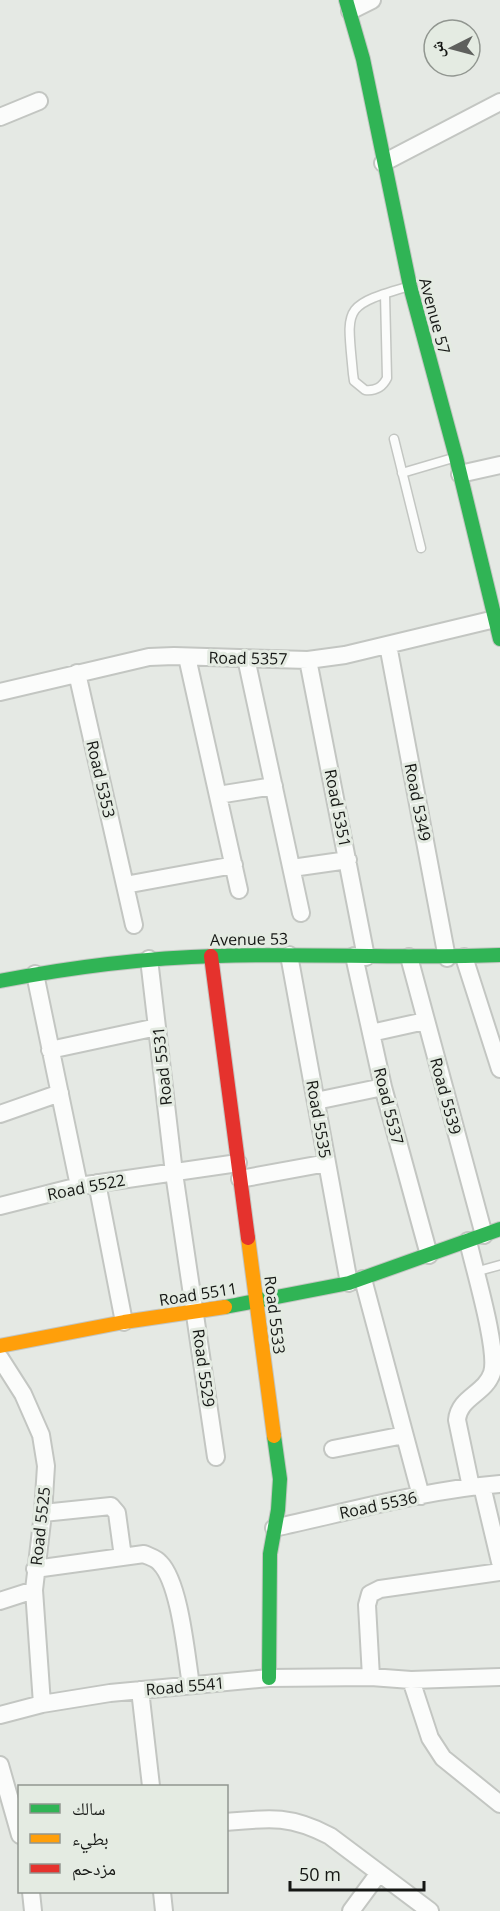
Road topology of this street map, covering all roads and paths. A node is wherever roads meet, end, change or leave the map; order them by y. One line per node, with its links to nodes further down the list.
1 (372, 0): 2 (street)
2 (348, 5): 6 (street, Avenue 57)
3 (39, 101): 5 (street)
4 (500, 102): 6 (street)
5 (0, 117)
6 (383, 162): 7 (street, Avenue 57)
7 (410, 286): 8 (lane); 10 (street, Avenue 57)
8 (385, 294): 8 (lane)
9 (394, 439): 12 (lane)
10 (458, 465): 11 (street); 12 (lane); 14 (street, Avenue 57)
11 (500, 465)
12 (402, 472): 13 (lane)
13 (421, 548)
14 (495, 619): 15 (street, Avenue 57); 16 (street, Road 5357)
15 (500, 639)
16 (388, 645): 19 (street, Road 5357); 36 (street, Road 5349)
17 (187, 657): 18 (street, Road 5357); 20 (street, Road 5357); 23 (street)
18 (246, 658): 19 (street, Road 5357); 22 (street)
19 (308, 660): 24 (street, Road 5351)
20 (78, 673): 21 (street, Road 5357); 27 (street, Road 5353)
21 (0, 692)
22 (274, 786): 23 (street); 26 (street)
23 (218, 795): 25 (street)
24 (348, 860): 26 (street); 33 (street, Road 5351)
25 (234, 865): 27 (street); 28 (street)
26 (292, 868): 29 (street)
27 (125, 885): 30 (street, Road 5353)
28 (239, 890)
29 (301, 913)
30 (134, 925)
31 (289, 955): 32 (street, Avenue 53); 33 (street, Avenue 53); 47 (street, Road 5535)
32 (211, 956): 37 (street, Avenue 53); 50 (street, Road 5533)
33 (360, 956): 35 (street, Avenue 53); 42 (street, Road 5537)
34 (500, 956): 36 (street, Avenue 53)
35 (409, 957): 36 (street, Avenue 53); 40 (street, Road 5539)
36 (455, 958): 44 (street)
37 (149, 959): 38 (street, Avenue 53); 41 (street, Road 5531)
38 (35, 974): 39 (street, Avenue 53); 43 (street)
39 (0, 981)
40 (425, 1021): 42 (street); 55 (street, Road 5539)
41 (157, 1027): 43 (street); 51 (street, Road 5531)
42 (371, 1033): 45 (street, Road 5537)
43 (50, 1050): 46 (street)
44 (500, 1067)
45 (383, 1087): 47 (street); 57 (street, Road 5537)
46 (60, 1093): 48 (street); 53 (street)
47 (316, 1101): 49 (street, Road 5535)
48 (0, 1114)
49 (327, 1163): 50 (street, Road 5522); 60 (street, Road 5535)
50 (239, 1171): 51 (street, Road 5522); 61 (street, Road 5533)
51 (174, 1173): 52 (street, Road 5522); 62 (street, Road 5529)
52 (97, 1183): 53 (street, Road 5522); 63 (street)
53 (79, 1186): 54 (street, Road 5522)
54 (0, 1206)
55 (492, 1232): 56 (street, Road 5511)
56 (468, 1241): 57 (street, Road 5511); 59 (street)
57 (429, 1255): 60 (street, Road 5511)
58 (500, 1265): 59 (lane)
59 (475, 1272): 64 (street)
60 (356, 1281): 61 (street, Road 5511); 67 (street, Road 5535)
61 (257, 1301): 62 (street, Road 5511); 74 (street, Road 5533)
62 (196, 1312): 63 (street, Road 5511); 69 (street, Road 5529)
63 (124, 1322): 65 (street, Road 5511)
64 (495, 1337): 71 (street)
65 (0, 1346)
66 (0, 1358): 73 (street, Road 5525)
67 (404, 1435): 68 (street); 72 (street, Road 5535)
68 (333, 1449)
69 (216, 1457)
70 (500, 1484): 71 (street, Road 5536)
71 (476, 1486): 72 (street, Road 5536); 76 (street)
72 (421, 1496): 74 (street, Road 5536)
73 (44, 1513): 75 (street); 77 (street, Road 5525)
74 (274, 1528): 83 (street, Road 5533)
75 (123, 1557): 77 (street); 85 (street)
76 (500, 1562)
77 (35, 1569): 79 (street, Road 5525)
78 (500, 1572): 81 (street)
79 (34, 1590): 80 (street); 87 (street, Road 5525)
80 (0, 1601)
81 (371, 1677): 83 (street, Road 5541); 84 (street, Road 5541)
82 (500, 1677): 84 (street, Road 5541)
83 (269, 1678): 85 (street, Road 5541)
84 (411, 1680): 91 (street)
85 (191, 1685): 86 (street, Road 5541)
86 (140, 1690): 87 (street, Road 5541); 90 (street)
87 (42, 1704): 88 (street, Road 5541)
88 (0, 1715)
89 (0, 1765): 93 (street)
90 (151, 1785)
91 (500, 1804)
92 (228, 1822): 94 (street)
93 (18, 1829)
94 (379, 1873): 99 (street); 100 (street)
95 (31, 1893): 97 (street)
96 (162, 1893): 98 (street)
97 (33, 1911)
98 (164, 1911)
99 (351, 1911)
100 (430, 1911)

